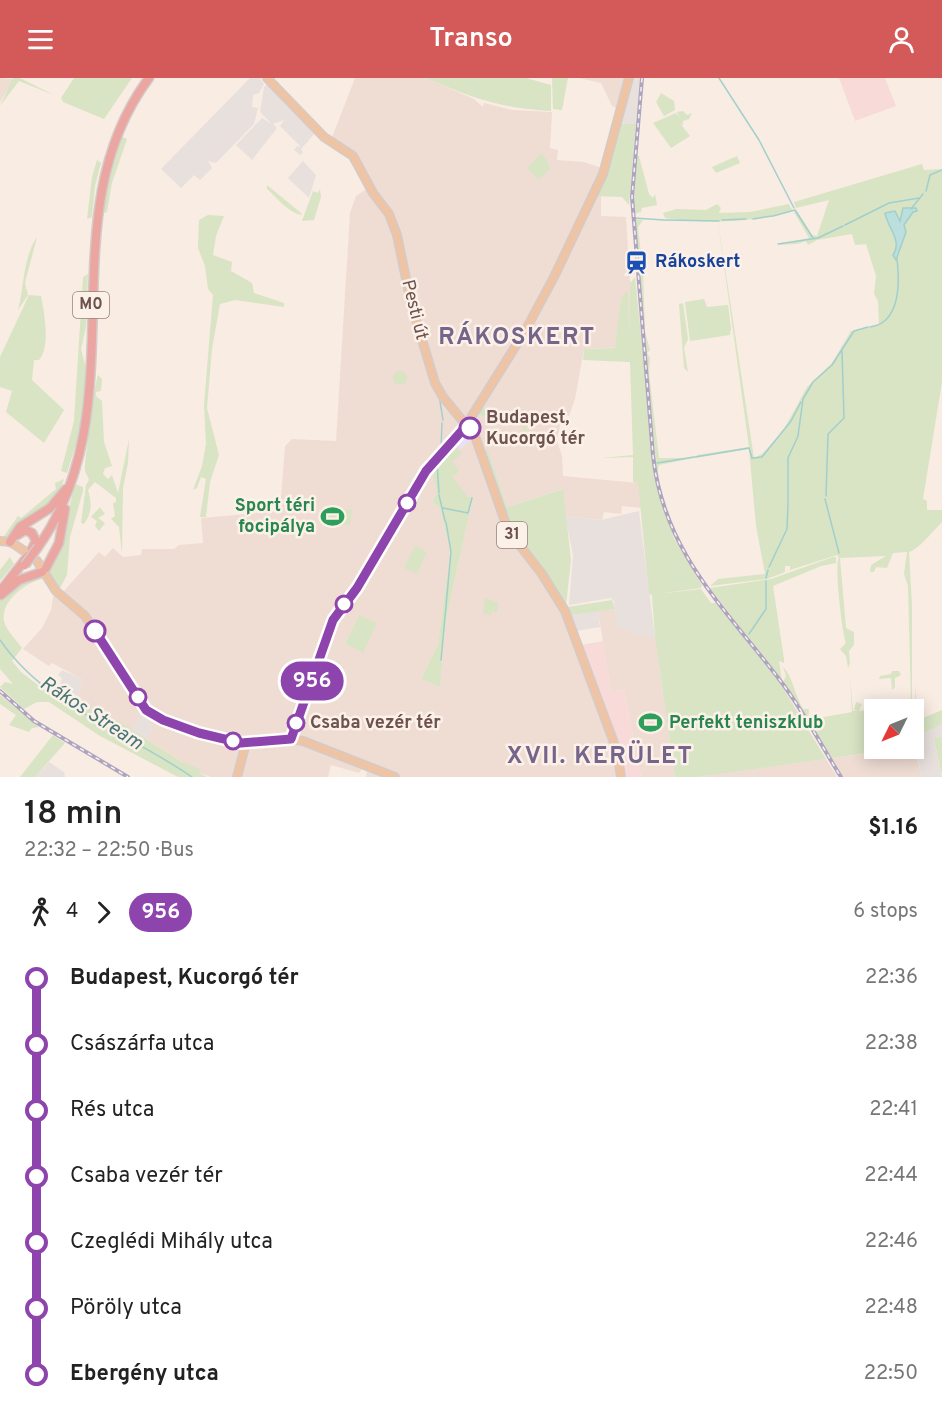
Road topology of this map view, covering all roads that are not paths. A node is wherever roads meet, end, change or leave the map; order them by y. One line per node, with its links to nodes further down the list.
1 (147, 78): 5 (highway, M0)
2 (267, 78): 4 (main road, Pesti út / 31)
3 (629, 78): 4 (main road)
4 (467, 425): 10 (main road); 14 (main road, Pesti út / 31)
5 (72, 482): 6 (highway); 7 (highway, M0); 8 (highway)
6 (9, 544): 7 (main road); 7 (highway)
7 (34, 551): 8 (main road); 9 (highway, M0, bridge)
8 (44, 570): 9 (highway); 11 (main road)
9 (0, 595)
10 (291, 739): 11 (main road); 13 (main road)
11 (246, 743): 12 (main road)
12 (237, 777)
13 (395, 777)
14 (621, 777)

